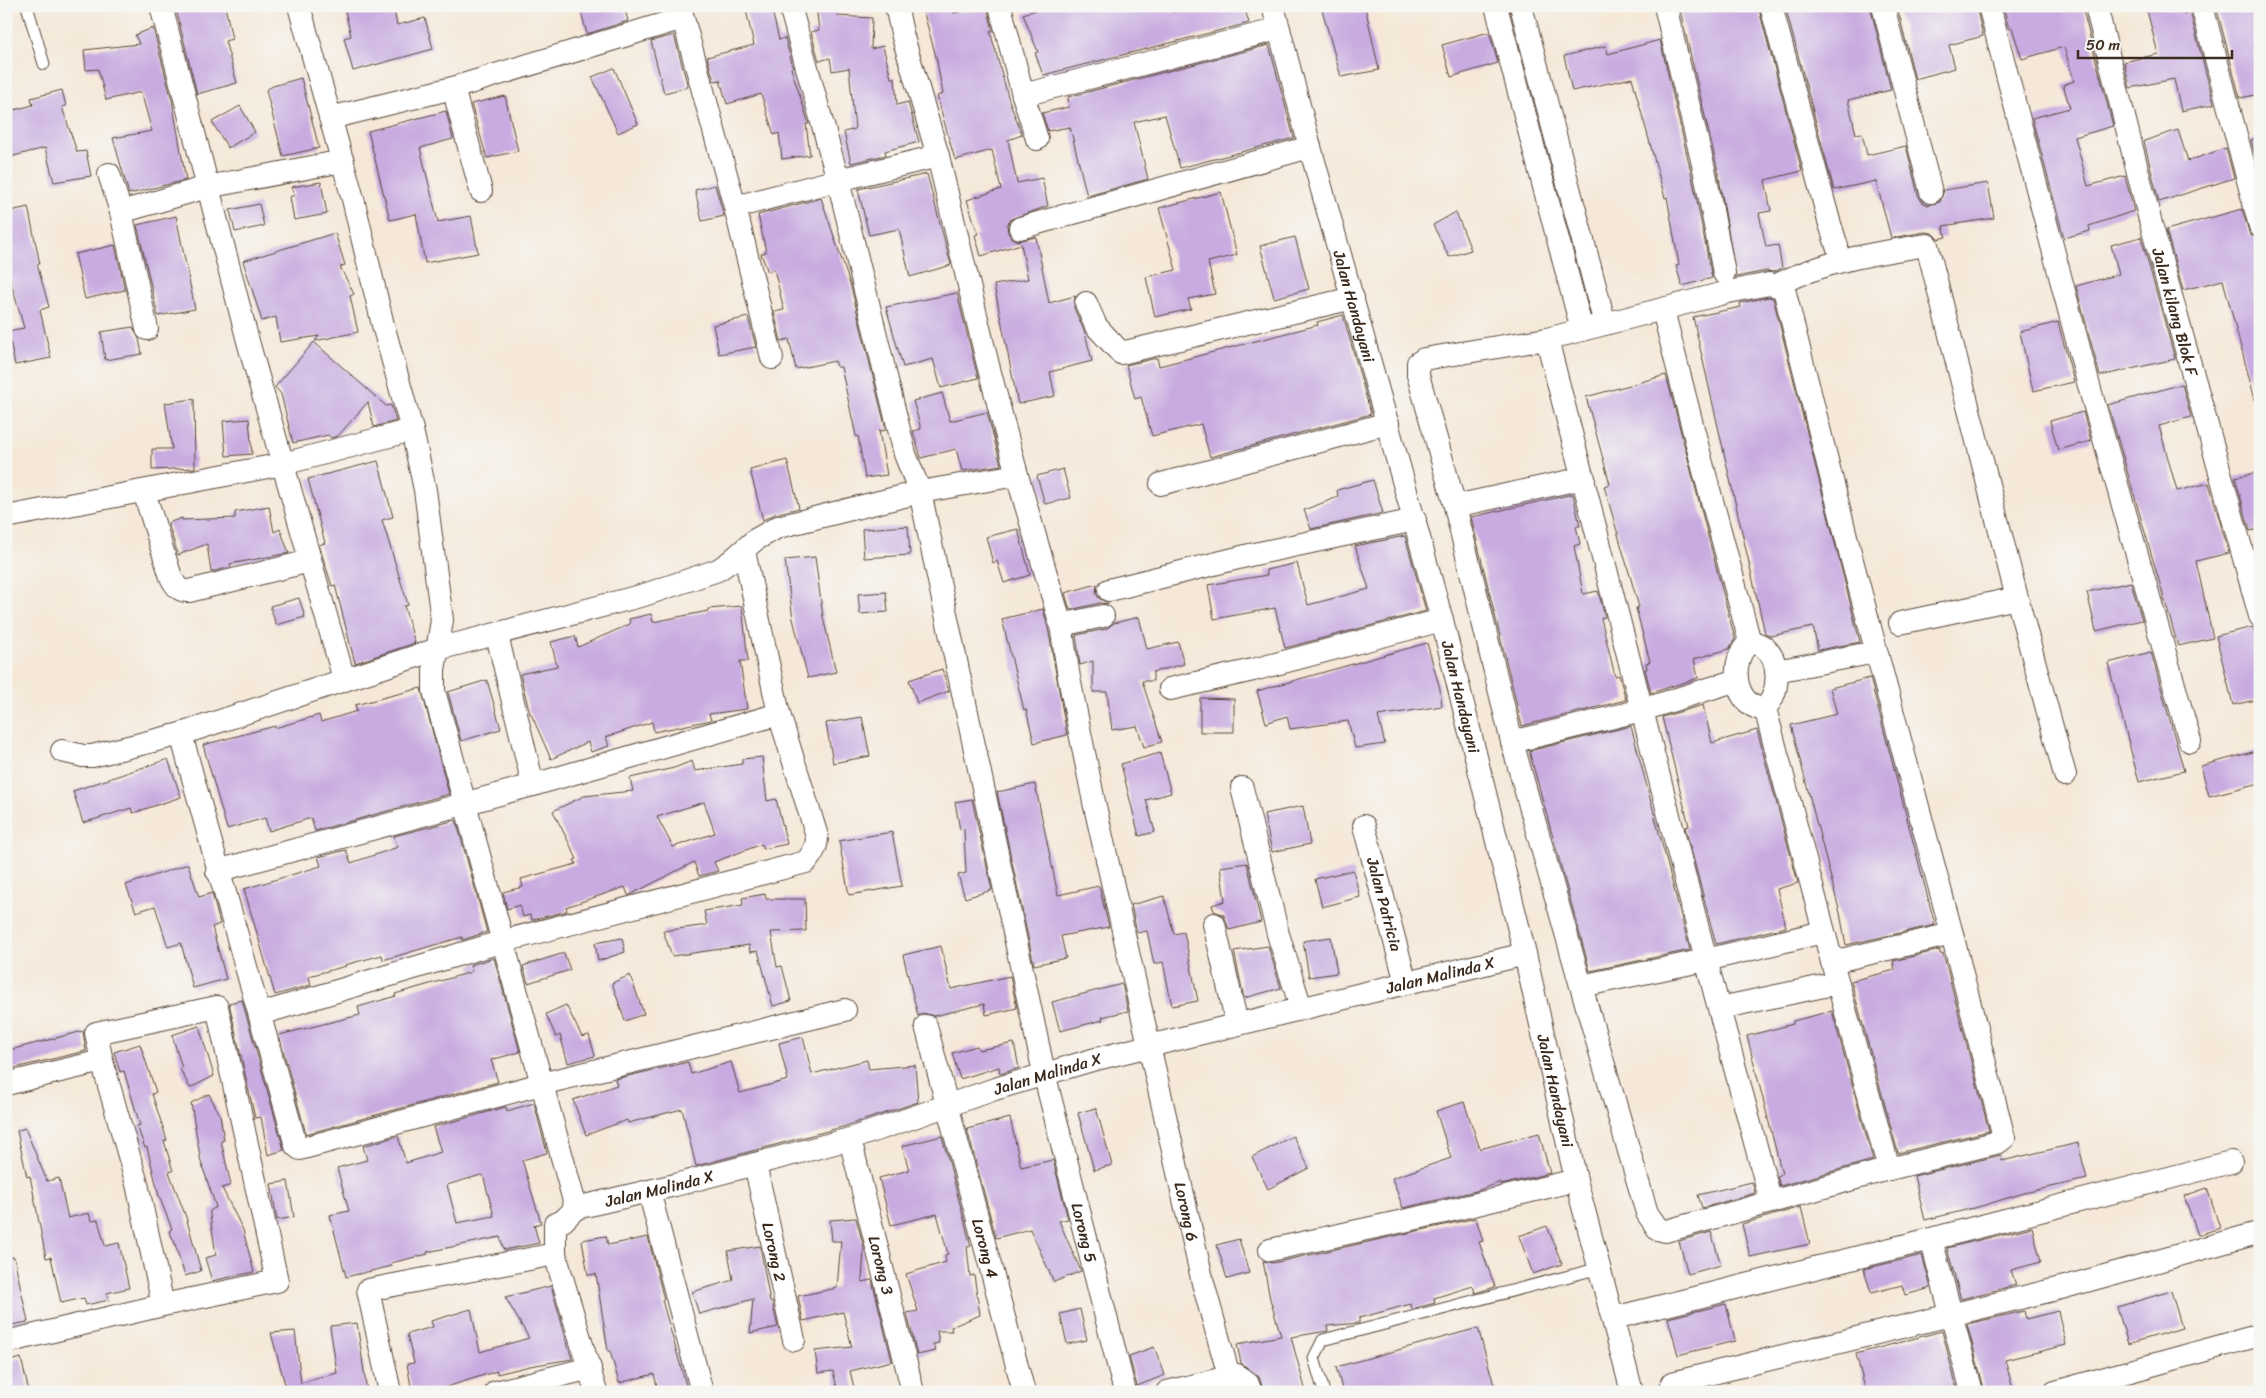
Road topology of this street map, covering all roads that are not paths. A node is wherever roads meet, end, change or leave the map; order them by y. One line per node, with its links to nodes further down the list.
1 (26, 6): 18 (lane)
2 (161, 6): 28 (street)
3 (299, 6): 21 (street)
4 (790, 6): 27 (street, Lorong 5)
5 (896, 6): 24 (street, Lorong 6)
6 (1000, 6): 20 (street)
7 (1273, 6): 17 (street, Jalan Handayani)
8 (1496, 6): 43 (street)
9 (1521, 6): 41 (street)
10 (1665, 6): 36 (street)
11 (1771, 6): 35 (street)
12 (1883, 6): 30 (street)
13 (1989, 6): 78 (street)
14 (2096, 6): 62 (street, Jalan kilang Blok F)
15 (2202, 6): 33 (street)
16 (682, 12): 19 (street); 31 (street)
17 (1279, 29): 20 (street); 23 (street, Jalan Handayani)
18 (44, 64)
19 (453, 88): 21 (street); 29 (street)
20 (1023, 95): 22 (street)
21 (330, 118): 25 (street)
22 (1037, 139)
23 (1310, 147): 34 (street); 38 (street, Jalan Handayani)
24 (938, 156): 27 (street); 49 (street, Lorong 6)
25 (343, 161): 28 (street); 47 (street)
26 (109, 174): 32 (street)
27 (838, 180): 31 (street); 53 (street, Lorong 5)
28 (207, 187): 32 (street); 48 (street)
29 (481, 191)
30 (1932, 192)
31 (734, 207): 45 (street)
32 (121, 212): 42 (street)
33 (2260, 226)
34 (1020, 228)
35 (1837, 246)
36 (1724, 273)
37 (1777, 285): 40 (street); 60 (street); 69 (street)
38 (1353, 298): 39 (street); 46 (street, Jalan Handayani)
39 (1086, 303)
40 (1663, 310): 41 (street); 67 (street)
41 (1604, 324): 43 (street)
42 (147, 329)
43 (1582, 330): 44 (street)
44 (1547, 339): 50 (street); 54 (street)
45 (772, 358)
46 (1388, 423): 51 (street); 56 (street, Jalan Handayani)
47 (412, 430): 48 (street); 68 (street)
48 (283, 464): 52 (street); 58 (street)
49 (1017, 475): 53 (street); 65 (street, Lorong 6)
50 (1584, 478): 54 (street); 75 (street)
51 (1161, 484)
52 (144, 492): 55 (street); 58 (street)
53 (920, 492): 57 (street); 104 (street, Lorong 5)
54 (1455, 506): 79 (street)
55 (6, 517)
56 (1415, 520): 59 (street); 63 (street, Jalan Handayani)
57 (744, 551): 66 (street); 76 (street)
58 (310, 561): 71 (street)
59 (1109, 590)
60 (2017, 598): 64 (street); 81 (street)
61 (1103, 616): 65 (street)
62 (2260, 616)
63 (1442, 620): 73 (street); 91 (street, Jalan Handayani)
64 (1900, 624)
65 (1061, 625): 102 (street, Lorong 6)
66 (497, 635): 68 (street); 82 (street)
67 (1750, 642): 70 (street); 72 (street)
68 (438, 649): 71 (street); 84 (street)
69 (1876, 652): 70 (street); 89 (street)
70 (1776, 672): 74 (street)
71 (344, 679): 77 (street)
72 (1737, 680): 74 (street); 75 (street)
73 (1170, 689)
74 (1765, 708): 88 (street)
75 (1642, 710): 79 (street); 92 (street)
76 (779, 714): 82 (street); 90 (street)
77 (181, 734): 80 (street); 86 (street)
78 (2190, 741)
79 (1512, 742): 95 (street)
80 (62, 751)
81 (2065, 775)
82 (533, 785): 84 (street)
83 (1242, 788): 96 (street)
84 (465, 803): 86 (street); 90 (street)
85 (1364, 826): 94 (street, Jalan Patricia)
86 (218, 871): 99 (street)
87 (1214, 924): 100 (street)
88 (1823, 932): 92 (street); 93 (street)
89 (1952, 934): 93 (street); 111 (street)
90 (504, 940): 99 (street); 106 (street)
91 (1525, 954): 94 (street, Jalan Malinda X); 112 (street, Jalan Handayani)
92 (1706, 960): 95 (street); 97 (street)
93 (1835, 973): 97 (street); 111 (street)
94 (1406, 984): 96 (street, Jalan Malinda X)
95 (1581, 986): 114 (street)
96 (1301, 1008): 100 (street, Jalan Malinda X)
97 (1720, 1008): 114 (street)
98 (846, 1010): 106 (street)
99 (260, 1014): 106 (street)
100 (1236, 1024): 102 (street, Jalan Malinda X)
101 (926, 1026): 107 (street, Lorong 4)
102 (1149, 1045): 104 (street, Jalan Malinda X); 128 (street, Lorong 6)
103 (102, 1061): 105 (street); 121 (street); 121 (street)
104 (1044, 1073): 107 (street, Jalan Malinda X); 137 (street, Lorong 5)
105 (6, 1084)
106 (540, 1084): 115 (street)
107 (946, 1105): 108 (street, Jalan Malinda X); 136 (street, Lorong 4)
108 (850, 1139): 110 (street, Jalan Malinda X); 135 (street, Lorong 3)
109 (2231, 1162): 117 (street)
110 (755, 1164): 113 (street, Jalan Malinda X); 125 (street, Lorong 2)
111 (1888, 1169): 114 (street)
112 (1576, 1180): 118 (street); 120 (street, Jalan Handayani)
113 (649, 1191): 115 (street, Jalan Malinda X); 134 (street)
114 (1771, 1202)
115 (576, 1208): 119 (street)
116 (2254, 1234): 122 (street)
117 (1931, 1239): 122 (street); 123 (street)
118 (1270, 1250)
119 (555, 1254): 127 (street); 131 (street)
120 (1600, 1268): 123 (street, Jalan Handayani); 139 (lane)
121 (163, 1305): 126 (street)
122 (1951, 1315): 129 (street); 141 (street)
123 (1614, 1318): 140 (street, Jalan Handayani)
124 (2260, 1335): 142 (street)
125 (794, 1340)
126 (6, 1342)
127 (590, 1368): 132 (street); 133 (street)
128 (1229, 1376): 130 (street); 138 (street)
129 (1672, 1383)
130 (1170, 1391)
131 (390, 1392)
132 (496, 1392)
133 (596, 1392)
134 (702, 1392)
135 (913, 1392)
136 (1024, 1392)
137 (1125, 1392)
138 (1251, 1392)
139 (1324, 1392)
140 (1632, 1392)
141 (1972, 1392)
142 (2055, 1392)

